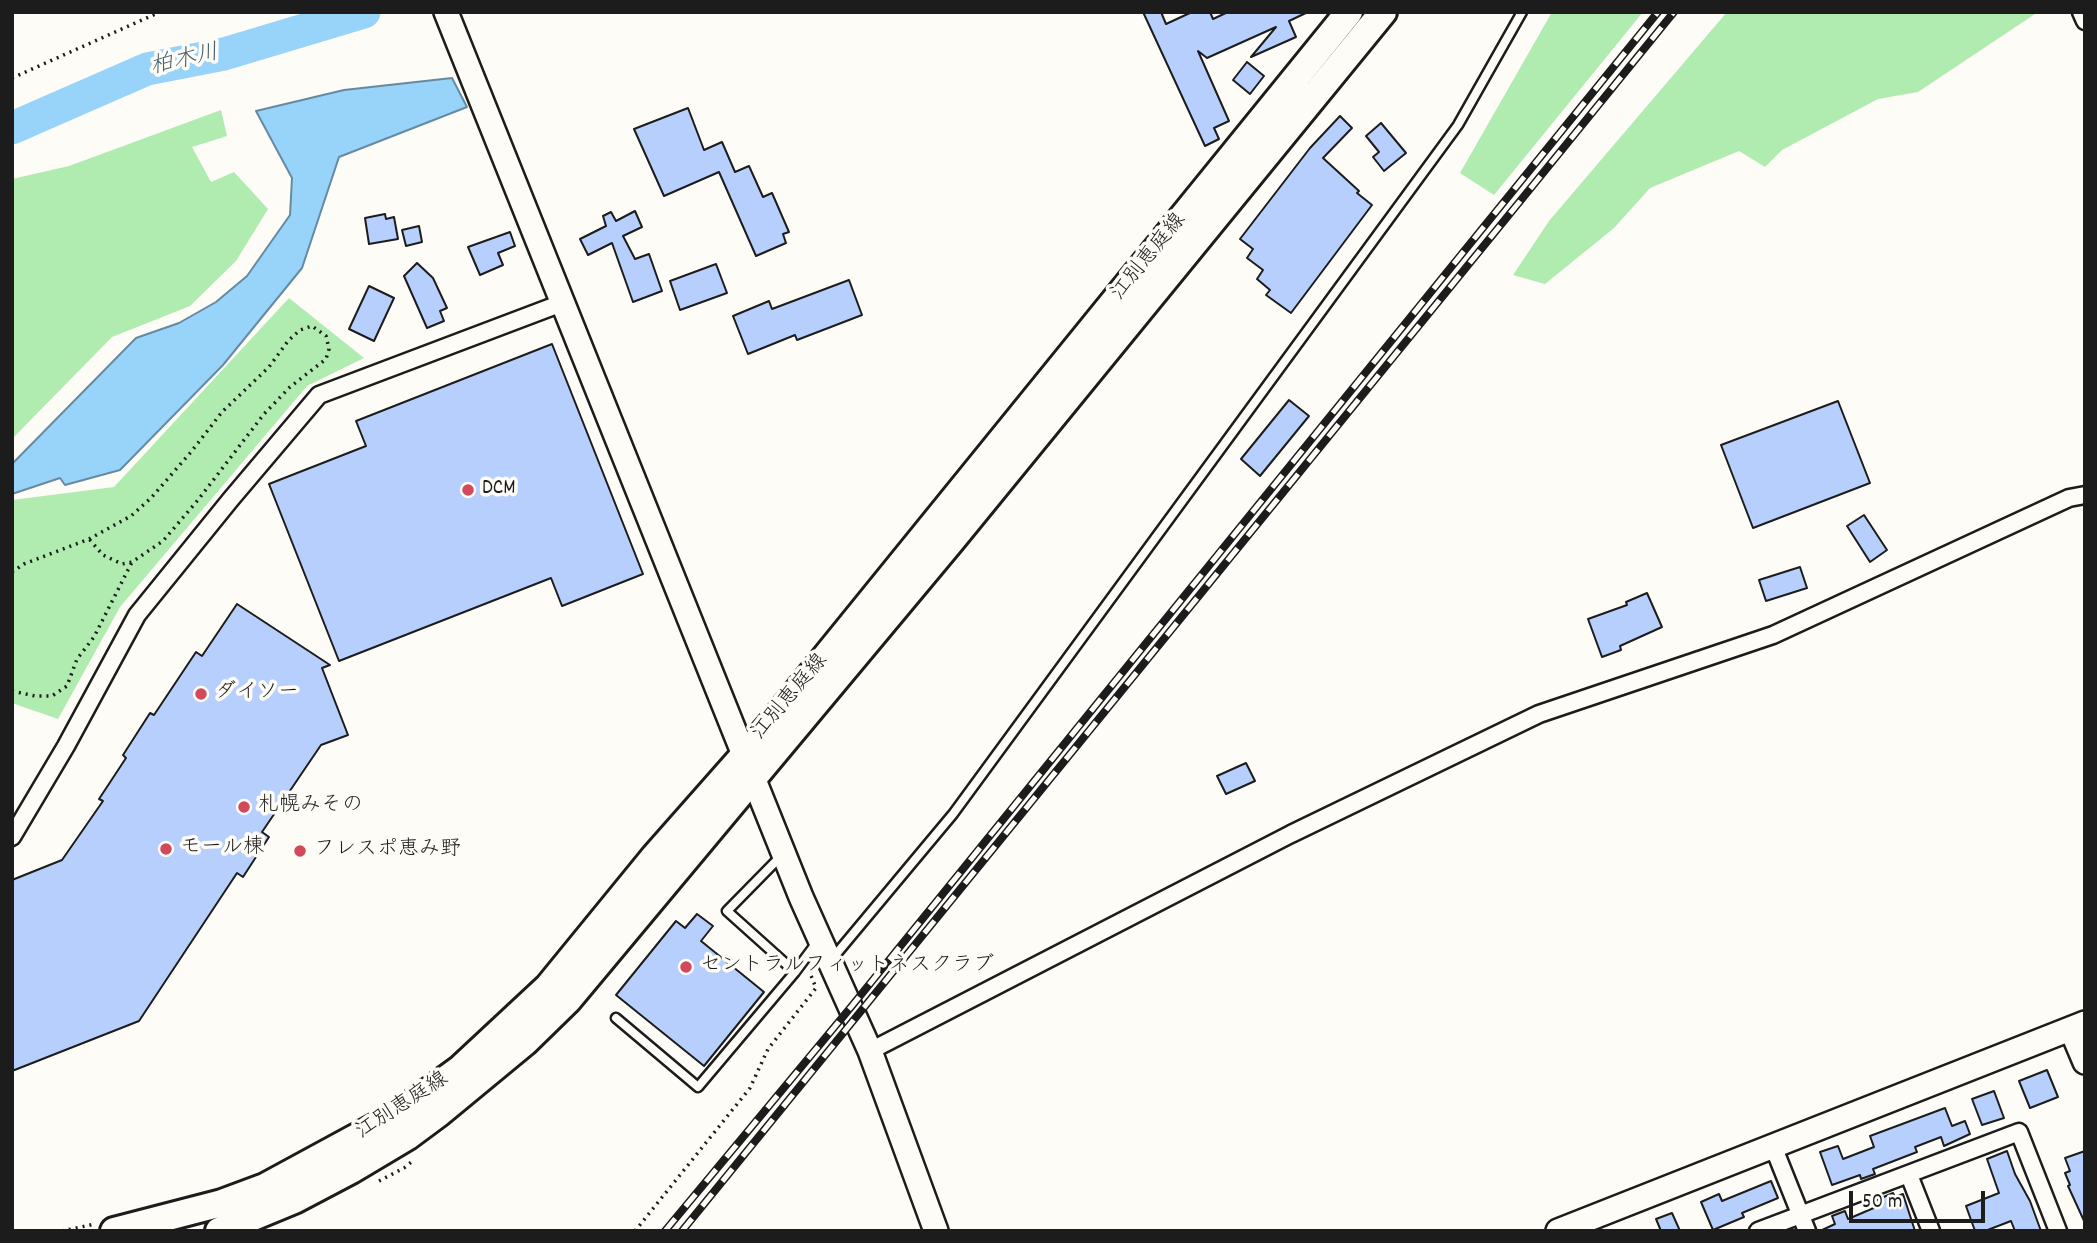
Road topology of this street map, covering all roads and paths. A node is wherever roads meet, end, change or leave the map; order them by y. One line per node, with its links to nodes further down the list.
1 (160, 12): 8 (path)
2 (1349, 12): 15 (main road, 江別恵庭線)
3 (1383, 12): 15 (main road, 江別恵庭線)
4 (1522, 12): 19 (lane)
5 (2081, 12): 7 (street)
6 (446, 13): 9 (street)
7 (2085, 21)
8 (12, 78)
9 (562, 303): 15 (street); 16 (street)
10 (2085, 495): 23 (street)
11 (89, 539): 12 (path); 12 (path); 13 (path)
12 (132, 562): 14 (path)
13 (12, 572)
14 (12, 691)
15 (748, 767): 17 (street); 28 (main road, 江別恵庭線); 30 (main road, 江別恵庭線)
16 (12, 837)
17 (784, 853): 18 (street); 20 (lane)
18 (820, 939): 19 (street); 20 (lane)
19 (830, 961): 23 (street)
20 (794, 972): 21 (lane)
21 (616, 1018)
22 (2078, 1026): 24 (street); 25 (street)
23 (870, 1051): 31 (street)
24 (2085, 1062)
25 (1773, 1146): 27 (street); 32 (street)
26 (1909, 1175): 27 (street); 35 (street); 36 (street)
27 (1801, 1214): 33 (street); 34 (street)
28 (106, 1227): 29 (path)
29 (62, 1231)
30 (219, 1231)
31 (936, 1231)
32 (1558, 1231)
33 (1758, 1231)
34 (1807, 1231)
35 (1931, 1231)
36 (2058, 1231)

